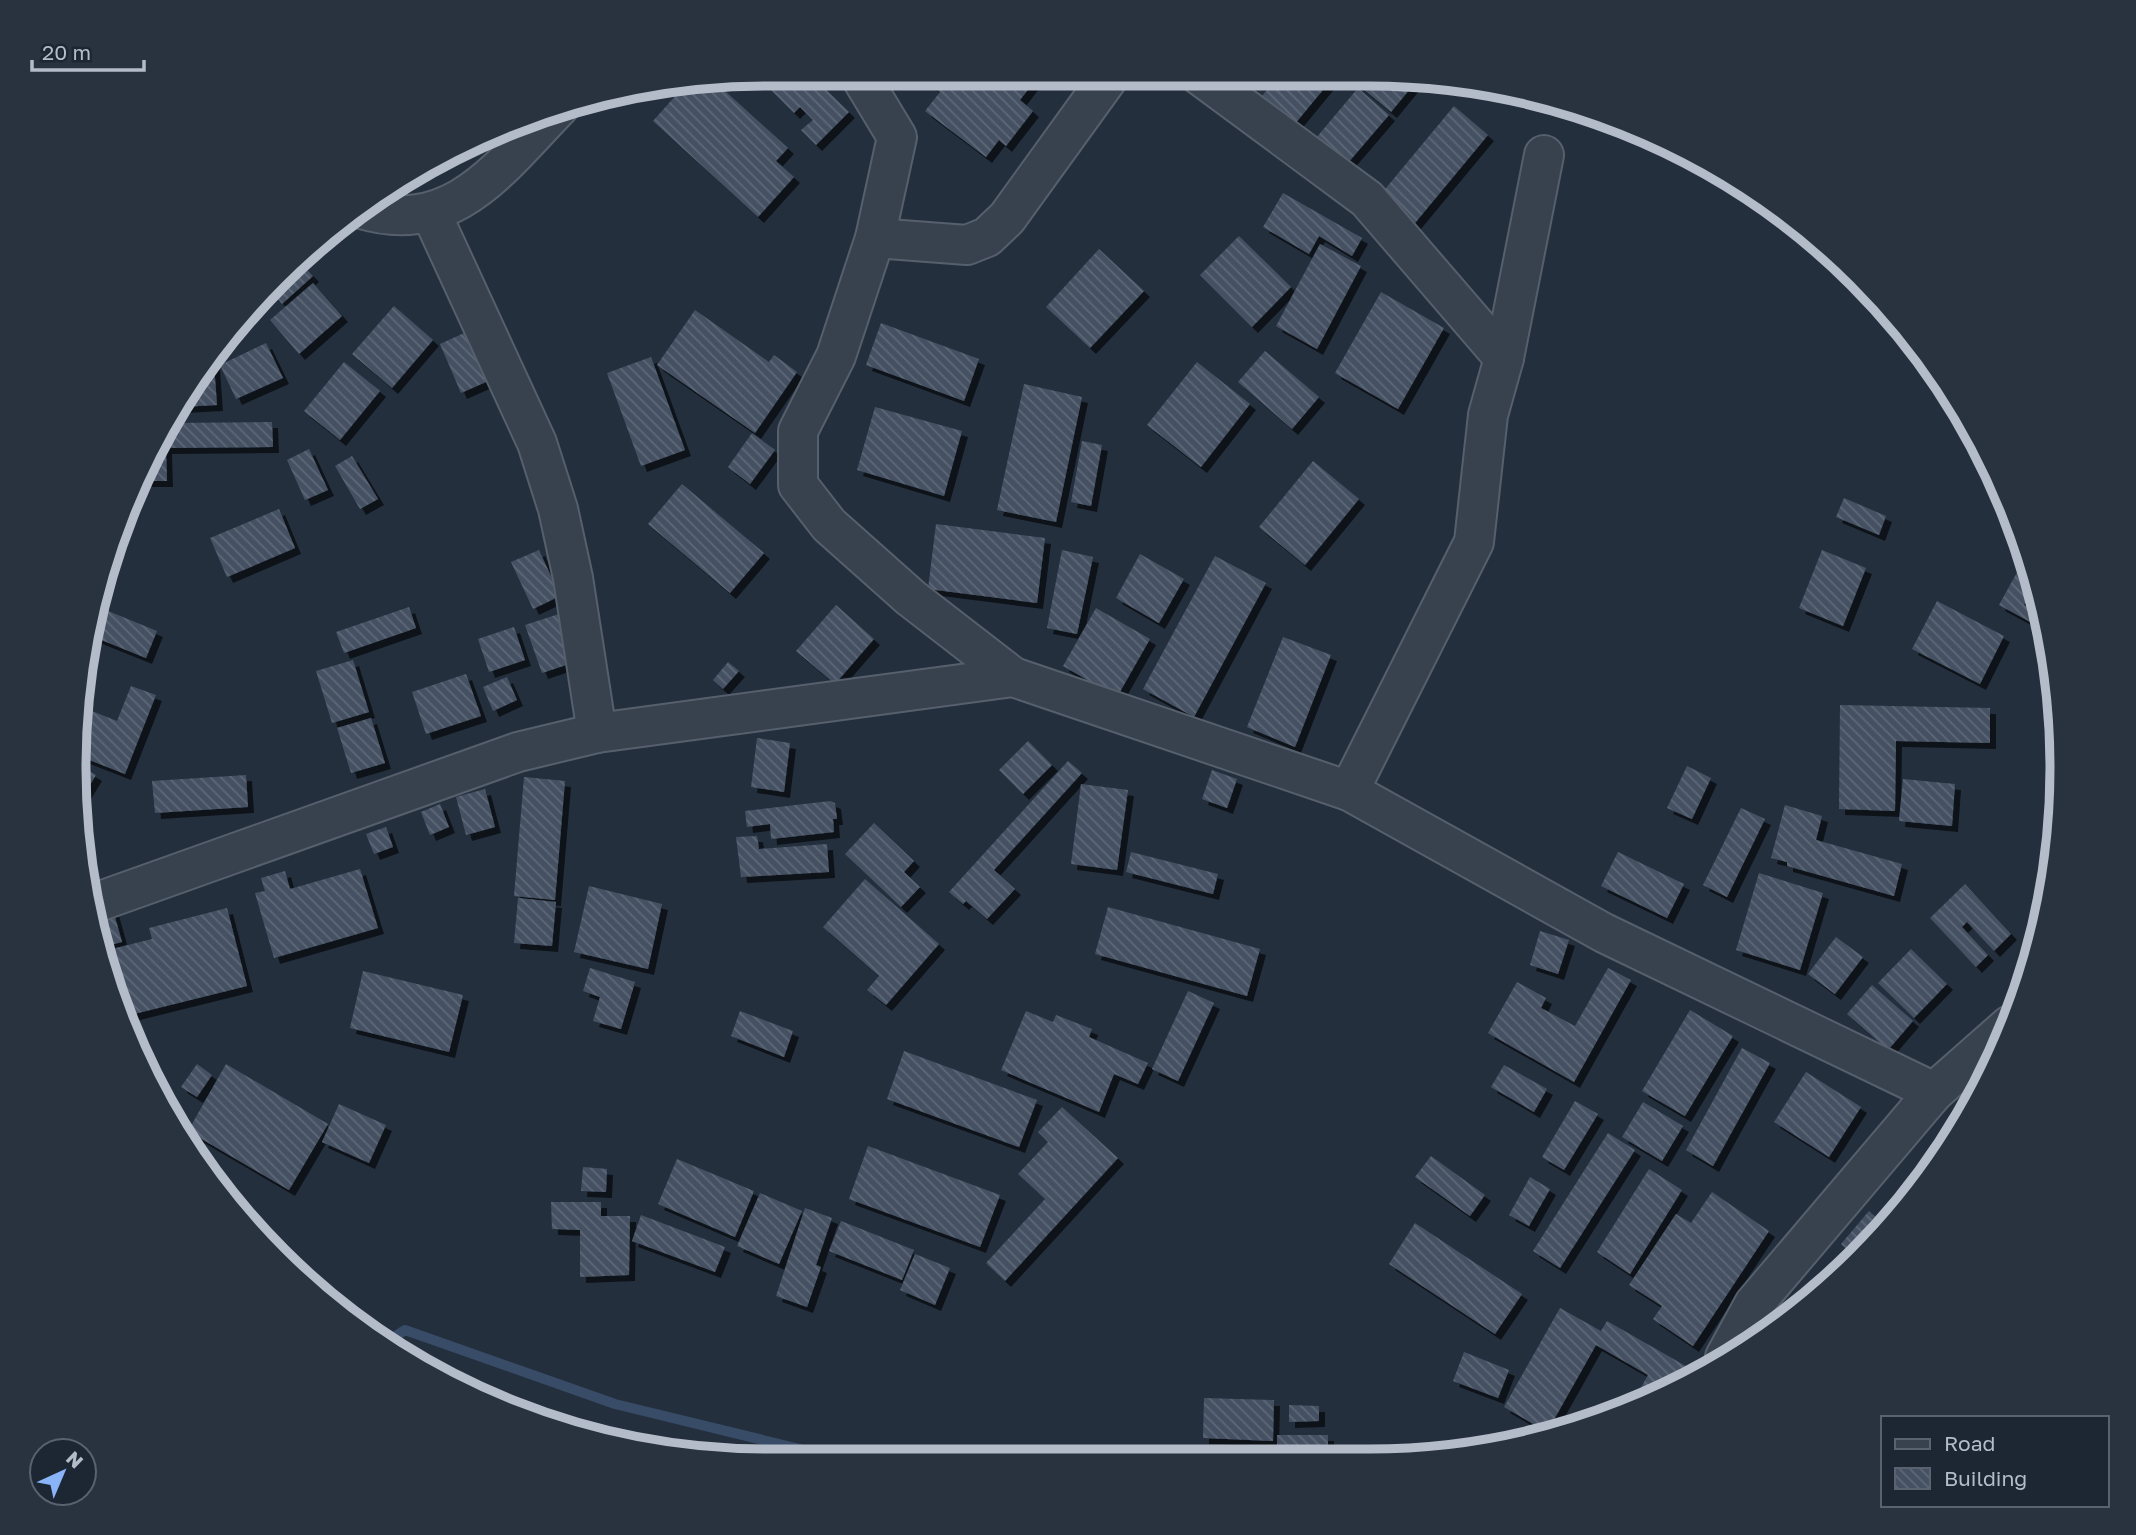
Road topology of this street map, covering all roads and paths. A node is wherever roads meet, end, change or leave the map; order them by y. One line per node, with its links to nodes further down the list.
1 (866, 86): 8 (street)
2 (1102, 86): 8 (street)
3 (1214, 86): 9 (street)
4 (540, 125): 7 (street)
5 (1544, 155): 9 (street)
6 (373, 212): 7 (street)
7 (431, 213): 11 (street)
8 (875, 238): 10 (street)
9 (1504, 358): 12 (street)
10 (1013, 677): 11 (street); 12 (street)
11 (597, 733): 13 (street)
12 (1349, 791): 15 (street)
13 (99, 901)
14 (1993, 1040): 15 (street)
15 (1934, 1092): 16 (street)
16 (1733, 1343)

